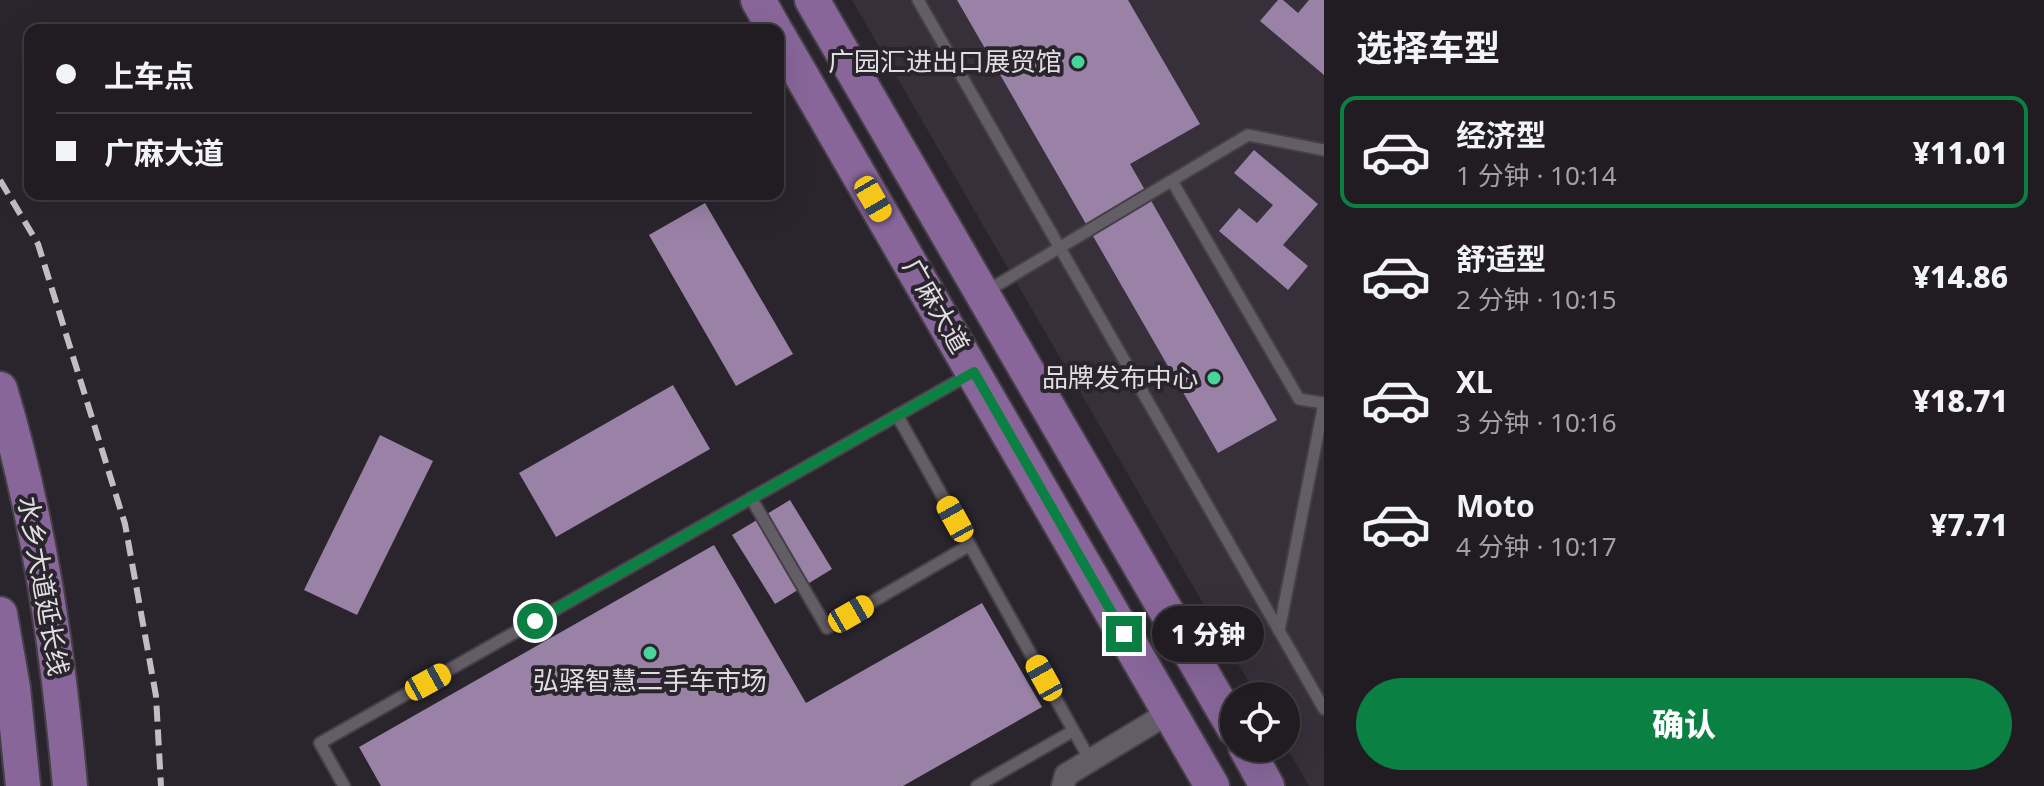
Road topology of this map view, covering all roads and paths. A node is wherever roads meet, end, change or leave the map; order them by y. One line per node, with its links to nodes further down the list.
1 (758, 0): 4 (main road)
2 (812, 0): 9 (main road, 广麻大道)
3 (918, 0): 8 (lane)
4 (772, 24)
5 (784, 45): 10 (main road, 广麻大道)
6 (1324, 150): 7 (lane)
7 (1172, 181): 8 (lane); 12 (lane)
8 (1060, 248): 9 (lane); 17 (lane)
9 (983, 294): 18 (main road, 广麻大道)
10 (974, 372): 13 (lane); 20 (main road, 广麻大道)
11 (0, 389): 25 (main road, 水乡大道延长线)
12 (1324, 403): 17 (lane)
13 (897, 415): 14 (lane); 15 (lane)
14 (751, 498): 15 (lane); 26 (lane)
15 (970, 545): 21 (lane)
16 (0, 614): 24 (main road, 水乡大道延长线)
17 (1279, 631): 19 (lane)
18 (1220, 704)
19 (1324, 709)
20 (1170, 712): 22 (street); 29 (main road, 广麻大道)
21 (1073, 731): 22 (lane); 27 (lane)
22 (1090, 760): 28 (street)
23 (1254, 762): 30 (main road)
24 (23, 786)
25 (70, 786)
26 (344, 786)
27 (977, 786)
28 (1063, 786)
29 (1212, 786)
30 (1267, 786)

